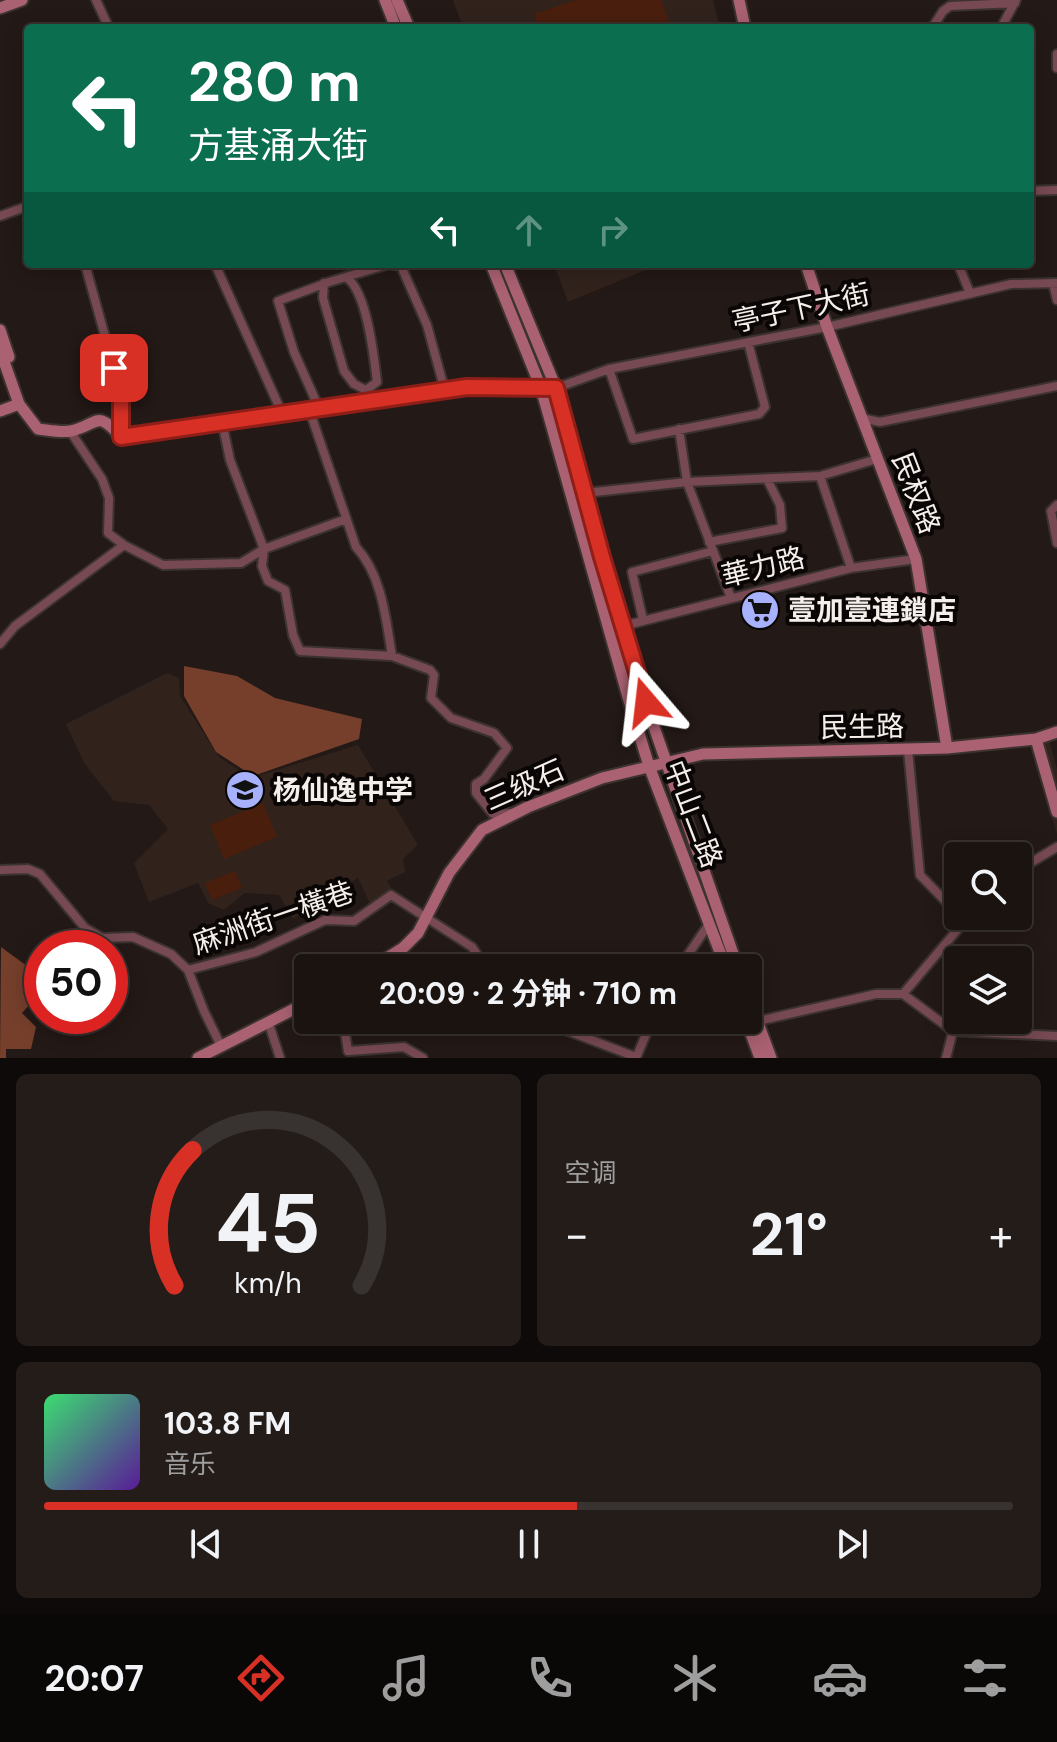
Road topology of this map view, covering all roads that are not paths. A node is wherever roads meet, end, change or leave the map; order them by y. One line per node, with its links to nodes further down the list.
1 (22, 0): 7 (street)
2 (96, 0): 8 (street)
3 (385, 0): 9 (street)
4 (397, 0): 10 (street)
5 (739, 0): 11 (street)
6 (1016, 1): 12 (street); 13 (street)
7 (0, 8)
8 (107, 24)
9 (394, 24)
10 (407, 24)
11 (744, 24)
12 (935, 24)
13 (1003, 24)
14 (1057, 54): 15 (street)
15 (1057, 68)
16 (1057, 190): 17 (street)
17 (1034, 191)
18 (24, 207): 19 (street)
19 (0, 216)
20 (86, 268): 51 (street)
21 (217, 268): 46 (street)
22 (377, 268): 28 (street)
23 (402, 268): 41 (street)
24 (493, 268): 39 (street, 中山二路)
25 (507, 268): 40 (street, 中山二路)
26 (807, 268): 33 (street, 民权路)
27 (960, 268): 31 (street)
28 (347, 278): 29 (street); 42 (street)
29 (324, 283): 42 (street); 44 (street)
30 (1055, 283): 31 (street, 亭子下大街); 32 (street)
31 (970, 293): 33 (street, 亭子下大街)
32 (1057, 300)
33 (827, 327): 35 (street, 亭子下大街); 47 (street, 民权路)
34 (0, 330): 43 (street)
35 (748, 342): 37 (street, 亭子下大街); 49 (street)
36 (0, 350): 43 (street)
37 (609, 369): 40 (street, 亭子下大街); 49 (street)
38 (1057, 386): 47 (street)
39 (541, 388): 40 (street); 41 (street); 75 (street, 中山二路)
40 (556, 388): 56 (street, 中山二路)
41 (445, 391): 42 (street)
42 (368, 396): 44 (street)
43 (19, 404): 45 (street); 50 (street)
44 (314, 408): 46 (street); 58 (street)
45 (0, 411)
46 (282, 413): 48 (street)
47 (861, 418): 52 (street, 民权路)
48 (222, 422): 51 (street); 62 (street)
49 (679, 429): 55 (street)
50 (70, 431): 51 (street); 60 (street)
51 (121, 437)
52 (877, 459): 53 (street); 63 (street, 民权路)
53 (820, 476): 54 (street); 64 (street)
54 (767, 479): 55 (street); 61 (street)
55 (687, 482): 56 (street); 61 (street)
56 (585, 493): 67 (street, 中山二路)
57 (1057, 505): 59 (street)
58 (346, 519): 62 (street); 69 (street)
59 (1057, 543)
60 (124, 545): 62 (street); 68 (street)
61 (711, 546): 65 (street); 66 (street)
62 (264, 549): 69 (street)
63 (916, 559): 64 (street, 華力路); 72 (street, 民权路)
64 (851, 568): 65 (street, 華力路)
65 (731, 598): 66 (street, 華力路)
66 (643, 620): 67 (street, 華力路)
67 (623, 626): 74 (street, 中山二路)
68 (0, 644)
69 (392, 656): 77 (street)
70 (1057, 732): 71 (street, 民生路)
71 (1036, 739): 72 (street, 民生路); 76 (street)
72 (947, 748): 73 (street, 民生路)
73 (908, 750): 74 (street, 民生路); 81 (street)
74 (667, 761): 75 (street, 三级石); 89 (street, 中山二路)
75 (649, 766): 77 (street, 三级石); 83 (street, 中山二路)
76 (1057, 812)
77 (515, 813): 82 (street, 三级石)
78 (1057, 847): 79 (street)
79 (1032, 862)
80 (0, 870): 90 (street)
81 (944, 898)
82 (426, 917): 85 (street, 三级石); 86 (street, 麻洲街一橫巷); 90 (street, 麻洲街一橫巷)
83 (709, 924): 87 (street); 88 (street, 中山二路)
84 (952, 930): 91 (street)
85 (393, 954)
86 (477, 954)
87 (689, 954)
88 (721, 954)
89 (733, 954)
90 (188, 970): 104 (street)
91 (903, 994): 93 (street); 95 (street)
92 (294, 1009): 94 (street)
93 (762, 1018)
94 (268, 1021): 104 (street); 107 (street)
95 (944, 1024)
96 (345, 1034): 108 (street)
97 (576, 1034): 105 (street)
98 (646, 1034): 105 (street)
99 (755, 1034): 109 (street)
100 (759, 1034): 110 (street)
101 (952, 1034): 111 (street)
102 (1015, 1034): 103 (street)
103 (1057, 1036)
104 (221, 1046): 106 (street)
105 (636, 1057)
106 (198, 1058)
107 (280, 1058)
108 (423, 1058)
109 (760, 1058)
110 (771, 1058)
111 (946, 1058)

